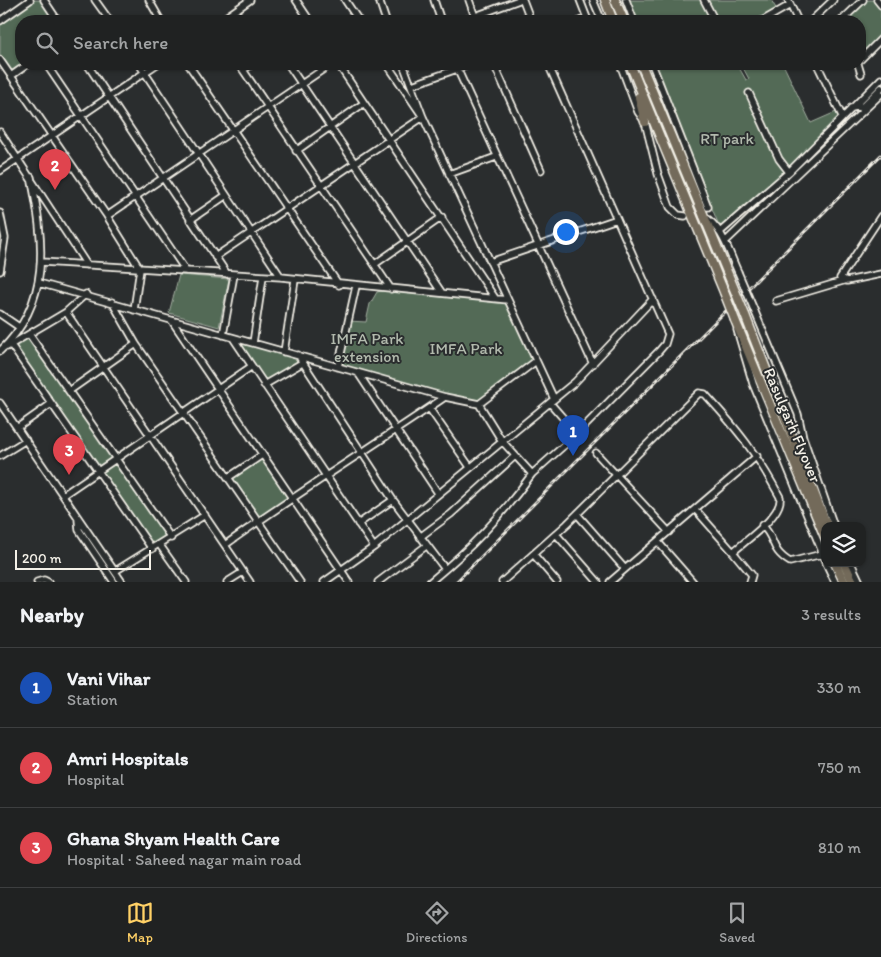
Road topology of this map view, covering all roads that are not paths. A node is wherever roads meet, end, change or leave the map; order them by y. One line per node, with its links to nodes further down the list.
1 (30, 0): 45 (street)
2 (44, 0): 24 (street)
3 (95, 0): 25 (street)
4 (148, 0): 26 (street)
5 (250, 0): 27 (street)
6 (296, 0): 28 (street)
7 (345, 0): 29 (street)
8 (379, 0): 30 (street)
9 (434, 0): 31 (street)
10 (469, 0): 32 (street)
11 (521, 0): 33 (street); 34 (street)
12 (580, 0): 35 (street)
13 (593, 0): 23 (street)
14 (605, 0): 37 (highway)
15 (615, 0): 38 (highway)
16 (626, 0): 39 (street)
17 (704, 0): 40 (street)
18 (833, 0): 43 (street)
19 (863, 0): 44 (street)
20 (877, 0): 22 (street)
21 (789, 2): 41 (street); 42 (street)
22 (881, 5)
23 (599, 14): 36 (street)
24 (54, 15)
25 (106, 15)
26 (157, 15)
27 (229, 15)
28 (306, 15)
29 (355, 15)
30 (384, 15)
31 (439, 15)
32 (474, 15)
33 (480, 15)
34 (528, 15)
35 (586, 15)
36 (596, 15)
37 (611, 15)
38 (621, 15)
39 (632, 15)
40 (712, 15)
41 (771, 15)
42 (795, 15)
43 (817, 15)
44 (847, 15)
45 (0, 21)
46 (881, 39): 47 (street)
47 (866, 54)
48 (0, 60): 73 (street)
49 (20, 70): 73 (street)
50 (50, 70): 85 (street)
51 (91, 70): 80 (street)
52 (147, 70): 70 (street)
53 (192, 70): 91 (street)
54 (243, 70): 83 (street)
55 (292, 70): 75 (street)
56 (323, 70): 75 (street)
57 (342, 70): 81 (street)
58 (391, 70): 88 (street)
59 (405, 70): 76 (street)
60 (447, 70): 76 (street)
61 (458, 70): 97 (street)
62 (497, 70): 100 (street)
63 (551, 70): 117 (street)
64 (622, 70): 89 (street)
65 (632, 70): 72 (highway)
66 (643, 70): 114 (highway, Rasulgarh Flyover)
67 (654, 70): 109 (street)
68 (821, 70): 86 (street)
69 (860, 70): 71 (street)
70 (144, 72): 80 (street); 96 (street)
71 (861, 74)
72 (634, 75): 89 (highway); 154 (highway, Rasulgarh Flyover, bridge)
73 (11, 76): 93 (street)
74 (881, 78): 84 (street)
75 (302, 85): 83 (street); 90 (street)
76 (412, 86): 88 (street)
77 (881, 88): 82 (street)
78 (749, 93): 102 (street)
79 (881, 94): 87 (street)
80 (109, 97): 85 (street); 105 (street)
81 (364, 103): 90 (street); 94 (street)
82 (863, 106): 84 (street); 87 (street)
83 (267, 107): 91 (street); 95 (street)
84 (851, 108): 86 (street)
85 (81, 116): 93 (street); 107 (street)
86 (842, 116): 102 (street)
87 (858, 116): 122 (street)
88 (423, 117): 94 (street); 103 (street)
89 (645, 122): 113 (street)
90 (331, 126): 95 (street); 99 (street)
91 (233, 130): 96 (street); 110 (street)
92 (0, 132): 98 (street)
93 (52, 136): 98 (street); 112 (street)
94 (390, 140): 99 (street); 116 (street)
95 (296, 151): 106 (street)
96 (199, 153): 105 (street); 108 (street)
97 (496, 157): 103 (street); 123 (street)
98 (18, 159): 101 (street); 104 (street)
99 (356, 163): 106 (street); 121 (street)
100 (542, 170)
101 (0, 171)
102 (789, 172): 119 (street)
103 (449, 174): 126 (street)
104 (31, 177): 125 (street); 128 (street)
105 (163, 178): 107 (street); 118 (street)
106 (320, 186): 110 (street); 127 (street)
107 (135, 196): 112 (street); 131 (street)
108 (226, 196): 118 (street); 120 (street)
109 (708, 207)
110 (287, 209): 120 (street); 140 (street)
111 (0, 213): 130 (street)
112 (107, 216): 129 (street)
113 (685, 216)
114 (704, 216): 119 (street); 211 (highway, Rasulgarh Flyover, bridge)
115 (881, 216): 138 (street)
116 (442, 218): 121 (street); 145 (street)
117 (617, 219): 123 (street); 146 (street)
118 (190, 220): 124 (street)
119 (720, 232): 122 (street)
120 (252, 233): 124 (street); 136 (street)
121 (408, 241): 127 (street); 143 (street)
122 (725, 242): 212 (street, bridge)
123 (538, 245): 126 (street); 167 (street)
124 (215, 257): 132 (street)
125 (42, 262): 128 (street); 139 (street)
126 (490, 262): 147 (street)
127 (374, 264): 142 (street)
128 (87, 265): 129 (street)
129 (140, 269): 131 (street); 150 (street)
130 (0, 271)
131 (186, 271): 132 (street)
132 (227, 274): 134 (street)
133 (881, 274): 138 (street)
134 (234, 275): 135 (street); 157 (street)
135 (263, 277): 136 (street); 159 (street)
136 (281, 277): 137 (street)
137 (295, 280): 140 (street); 163 (street)
138 (843, 281): 149 (street)
139 (40, 283): 144 (street); 155 (street)
140 (339, 284): 141 (street)
141 (356, 286): 142 (street); 170 (street)
142 (391, 289): 143 (street)
143 (442, 293): 145 (street)
144 (86, 294): 148 (street); 151 (street)
145 (495, 298): 147 (street)
146 (654, 299): 167 (street); 184 (street)
147 (508, 300): 165 (street)
148 (112, 302): 150 (street); 160 (street)
149 (776, 302)
150 (134, 310): 153 (street)
151 (66, 312): 156 (street); 169 (street)
152 (0, 314): 155 (street)
153 (172, 321): 157 (street); 173 (street)
154 (736, 322): 215 (highway, Rasulgarh Flyover); 226 (street)
155 (19, 327): 162 (street)
156 (28, 334): 161 (street); 174 (street)
157 (223, 335): 158 (street)
158 (233, 338): 159 (street); 168 (street)
159 (253, 343): 163 (street)
160 (136, 344): 169 (street); 181 (street)
161 (11, 345): 162 (street); 178 (street)
162 (0, 351)
163 (284, 352): 164 (street)
164 (298, 355): 166 (street); 170 (street)
165 (536, 361): 176 (street); 179 (street)
166 (302, 363): 172 (street); 189 (street)
167 (593, 364): 176 (street)
168 (252, 366): 172 (street); 173 (street)
169 (103, 367): 174 (street); 185 (street)
170 (338, 367): 171 (street)
171 (358, 373): 175 (street); 183 (street)
172 (264, 385): 198 (street)
173 (218, 388): 181 (street); 190 (street)
174 (69, 391): 194 (street)
175 (446, 397): 179 (street); 180 (street)
176 (552, 401): 184 (street); 187 (street)
177 (0, 403): 182 (street)
178 (51, 404): 182 (street); 196 (street)
179 (479, 404): 187 (street)
180 (430, 408): 183 (street); 195 (street)
181 (184, 411): 185 (street); 200 (street)
182 (17, 428): 186 (street)
183 (395, 431): 189 (street); 201 (street)
184 (577, 434): 197 (street)
185 (150, 435): 194 (street); 207 (street)
186 (26, 440): 191 (street); 202 (street)
187 (502, 441): 192 (street); 195 (street)
188 (596, 453): 199 (street)
189 (361, 454): 198 (street); 204 (street)
190 (262, 455): 200 (street); 203 (street)
191 (0, 456)
192 (515, 456): 197 (street); 218 (street)
193 (757, 456): 199 (street); 205 (street); 214 (street)
194 (116, 459): 196 (street); 219 (street)
195 (470, 467): 201 (street)
196 (98, 471): 202 (street); 225 (street)
197 (532, 474): 237 (street)
198 (325, 475): 203 (street); 213 (street)
199 (617, 475): 206 (street); 216 (street)
200 (229, 477): 210 (street)
201 (438, 494): 209 (street)
202 (63, 496): 208 (street)
203 (293, 497): 210 (street); 236 (street)
204 (393, 500): 209 (street); 213 (street)
205 (695, 509): 216 (street); 227 (street)
206 (577, 514): 217 (street); 234 (street)
207 (205, 516): 219 (street); 222 (street)
208 (78, 517): 235 (street); 242 (street); 243 (street)
209 (407, 519): 218 (street); 224 (street)
210 (259, 521): 222 (street); 247 (street)
211 (825, 522)
212 (833, 522)
213 (358, 524): 224 (street)
214 (762, 526): 227 (street); 229 (street)
215 (821, 527)
216 (669, 532): 220 (street)
217 (556, 534): 228 (street); 254 (street)
218 (420, 537): 223 (street)
219 (171, 538): 221 (street)
220 (658, 542): 234 (street); 255 (street)
221 (159, 544): 225 (street); 244 (street)
222 (225, 545): 238 (street)
223 (426, 546): 237 (street); 250 (street)
224 (374, 547): 236 (street)
225 (152, 549): 235 (street)
226 (821, 549)
227 (733, 552): 256 (street)
228 (534, 555): 252 (street); 253 (street)
229 (821, 557)
230 (828, 567): 257 (street)
231 (837, 567): 258 (highway)
232 (846, 567): 259 (highway)
233 (853, 567): 260 (street)
234 (626, 569): 239 (street)
235 (117, 570): 243 (street)
236 (341, 570): 248 (street); 249 (street)
237 (445, 570): 251 (street)
238 (243, 572): 245 (street); 246 (street)
239 (615, 581)
240 (37, 582): 241 (street)
241 (48, 582)
242 (114, 582)
243 (124, 582)
244 (186, 582)
245 (227, 582)
246 (250, 582)
247 (300, 582)
248 (324, 582)
249 (349, 582)
250 (378, 582)
251 (430, 582)
252 (502, 582)
253 (557, 582)
254 (598, 582)
255 (693, 582)
256 (750, 582)
257 (835, 582)
258 (844, 582)
259 (853, 582)
260 (860, 582)

